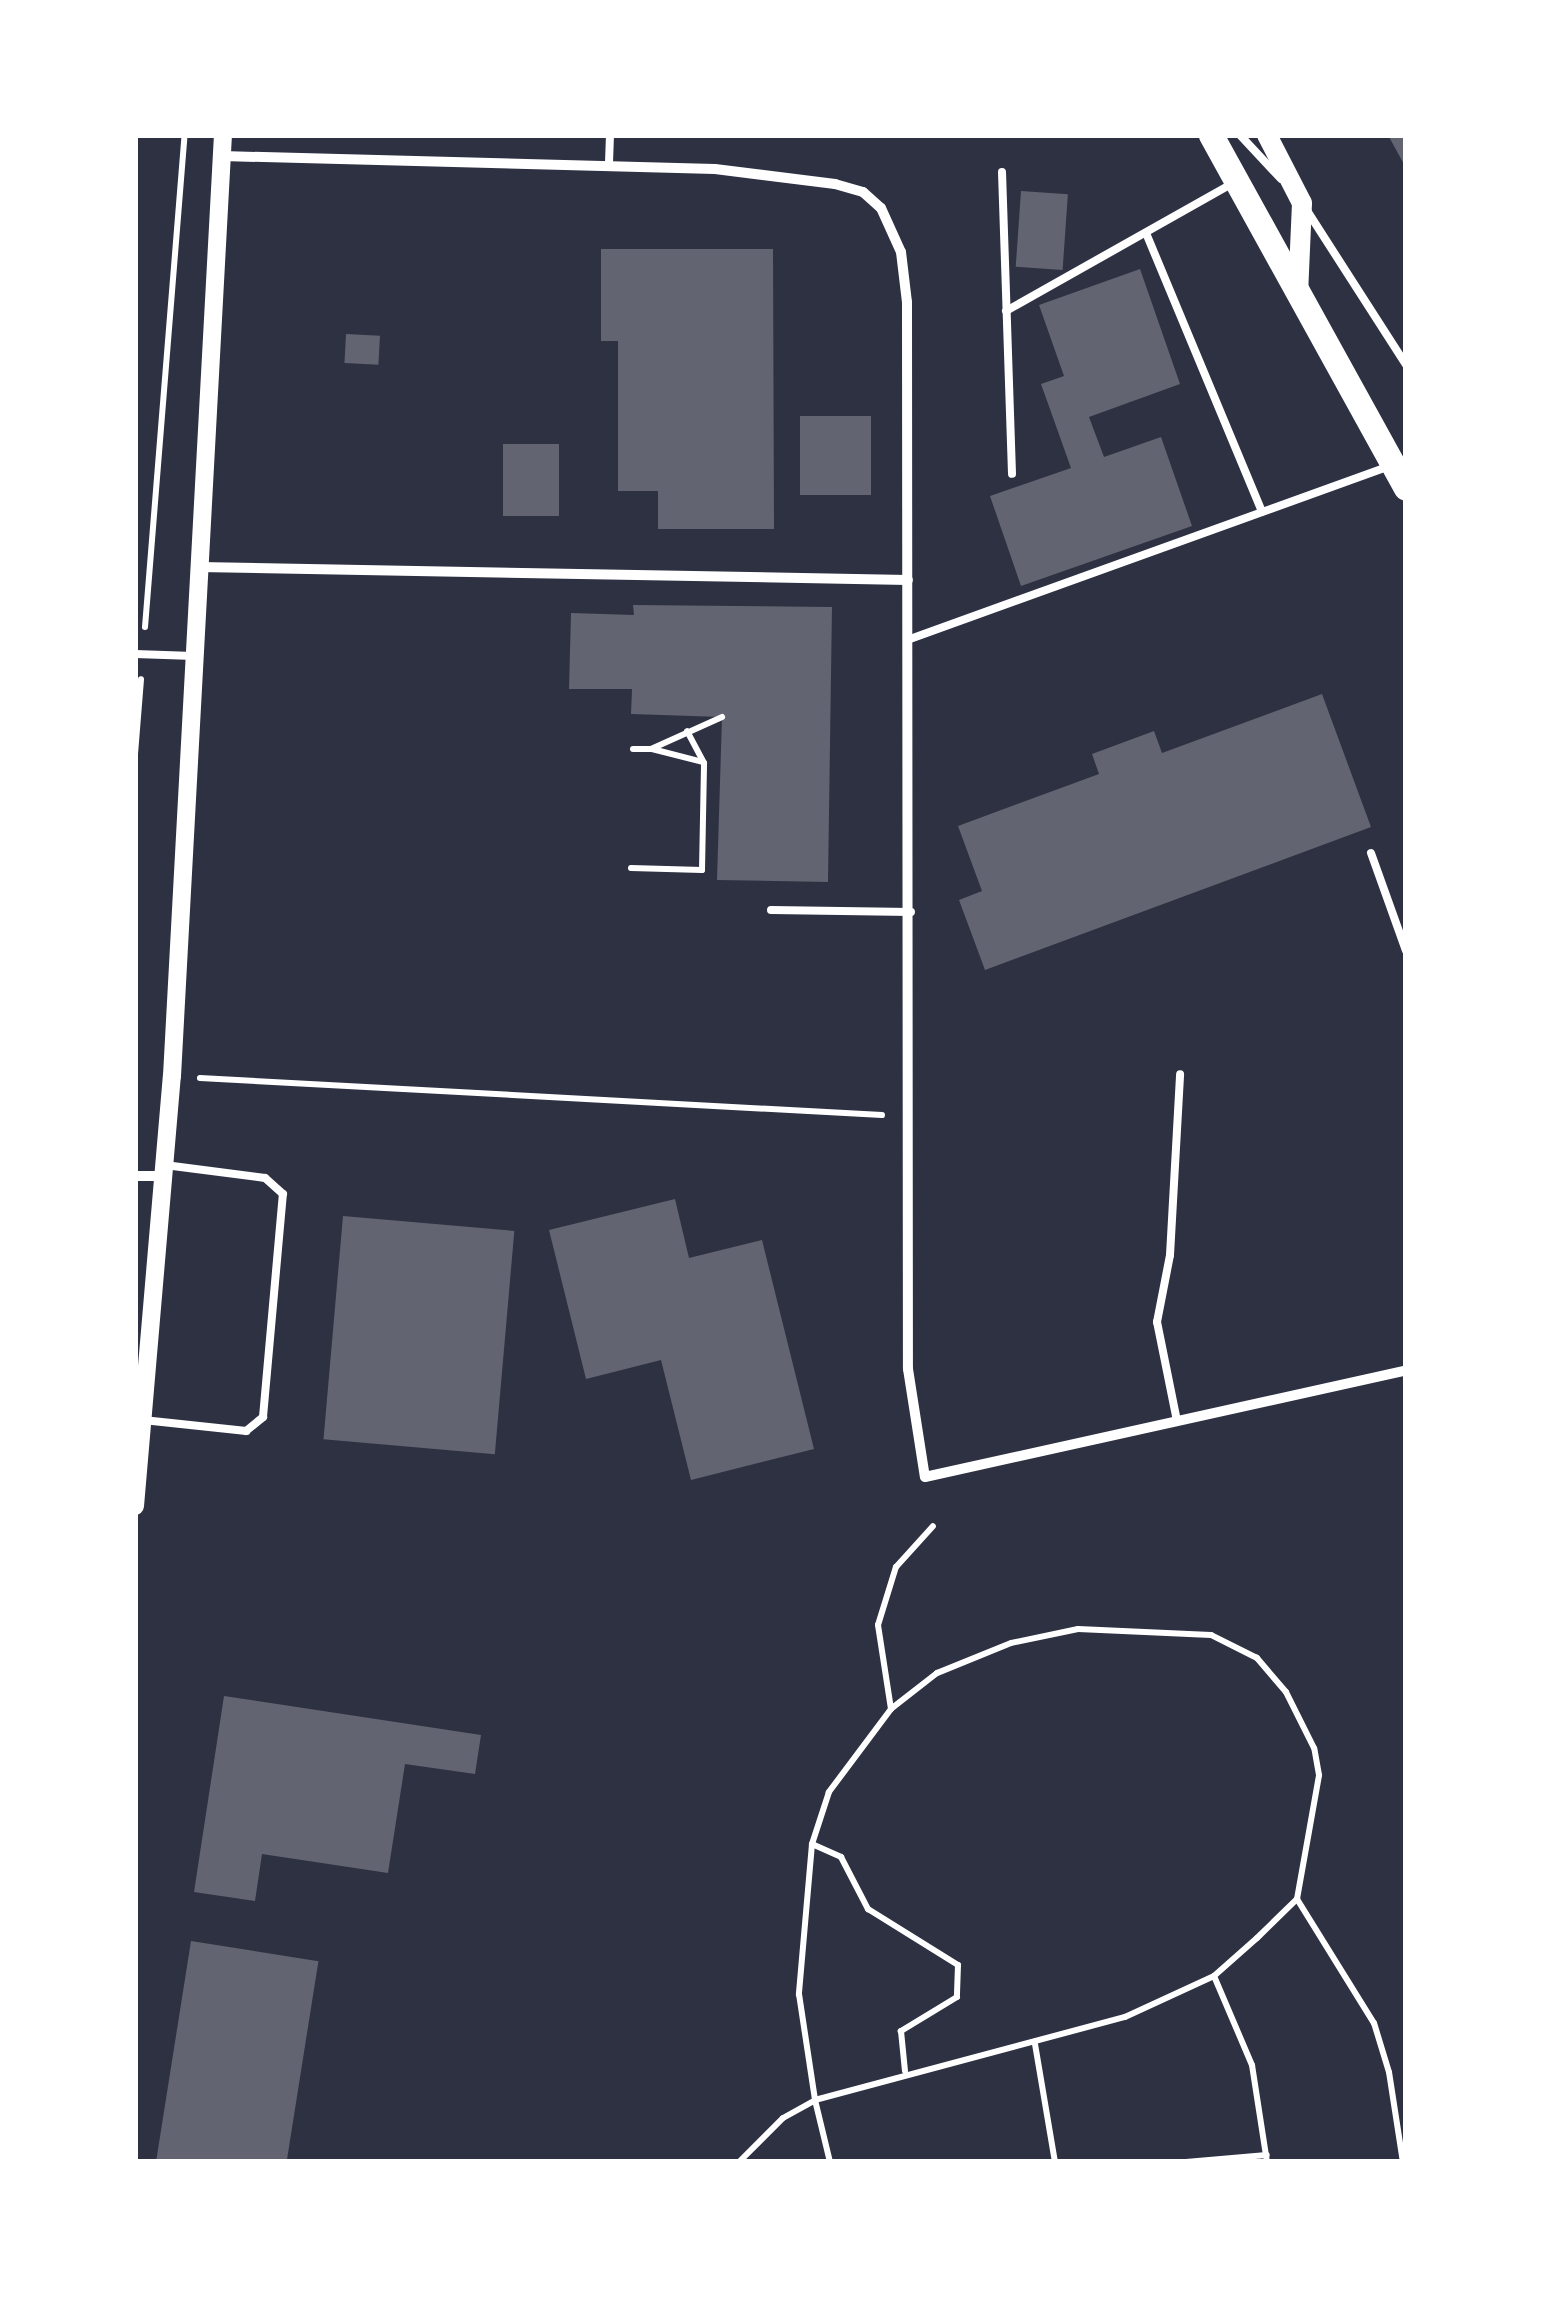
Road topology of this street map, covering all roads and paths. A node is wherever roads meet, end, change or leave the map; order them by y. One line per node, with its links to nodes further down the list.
1 (185, 135): 23 (path)
2 (224, 135): 7 (street)
3 (610, 135): 8 (lane)
4 (1211, 135): 10 (main road)
5 (1240, 135): 11 (lane)
6 (1266, 135): 11 (main road)
7 (222, 156): 8 (street); 20 (street)
8 (608, 163): 21 (street)
9 (1002, 172): 14 (lane)
10 (1235, 181): 12 (lane); 13 (main road)
11 (1302, 202): 13 (main road); 15 (lane)
12 (1146, 233): 14 (lane); 19 (lane)
13 (1297, 300): 16 (main road)
14 (1006, 311): 17 (lane)
15 (1406, 365)
16 (1393, 465): 18 (main road); 19 (lane)
17 (1012, 474)
18 (1406, 488)
19 (1262, 512): 22 (lane)
20 (198, 566): 21 (street); 24 (street)
21 (908, 580): 22 (street)
22 (910, 639): 34 (street)
23 (139, 654): 24 (lane); 29 (path)
24 (194, 656): 39 (street)
25 (722, 716): 26 (path)
26 (687, 731): 28 (path); 30 (path)
27 (633, 749): 28 (path)
28 (650, 749): 30 (path)
29 (135, 754)
30 (704, 763): 32 (path)
31 (1371, 853): 35 (lane)
32 (631, 868)
33 (771, 910): 34 (lane)
34 (910, 912): 38 (street)
35 (1406, 951)
36 (1180, 1074): 43 (lane)
37 (206, 1078): 38 (path)
38 (908, 1117): 43 (street)
39 (164, 1170): 40 (street); 42 (street); 42 (lane)
40 (135, 1176)
41 (1406, 1370): 43 (street)
42 (143, 1420): 44 (street)
43 (1177, 1421)
44 (135, 1506)
45 (934, 1526): 46 (path)
46 (891, 1709): 47 (path); 48 (path)
47 (812, 1844): 51 (path); 52 (path)
48 (1297, 1899): 49 (path); 58 (path)
49 (1214, 1976): 50 (path); 53 (path)
50 (1035, 2044): 51 (path); 56 (path)
51 (905, 2071): 52 (path)
52 (815, 2100): 54 (path); 55 (path)
53 (1267, 2158): 57 (path)
54 (739, 2162)
55 (830, 2162)
56 (1055, 2162)
57 (1186, 2162)
58 (1403, 2162)

